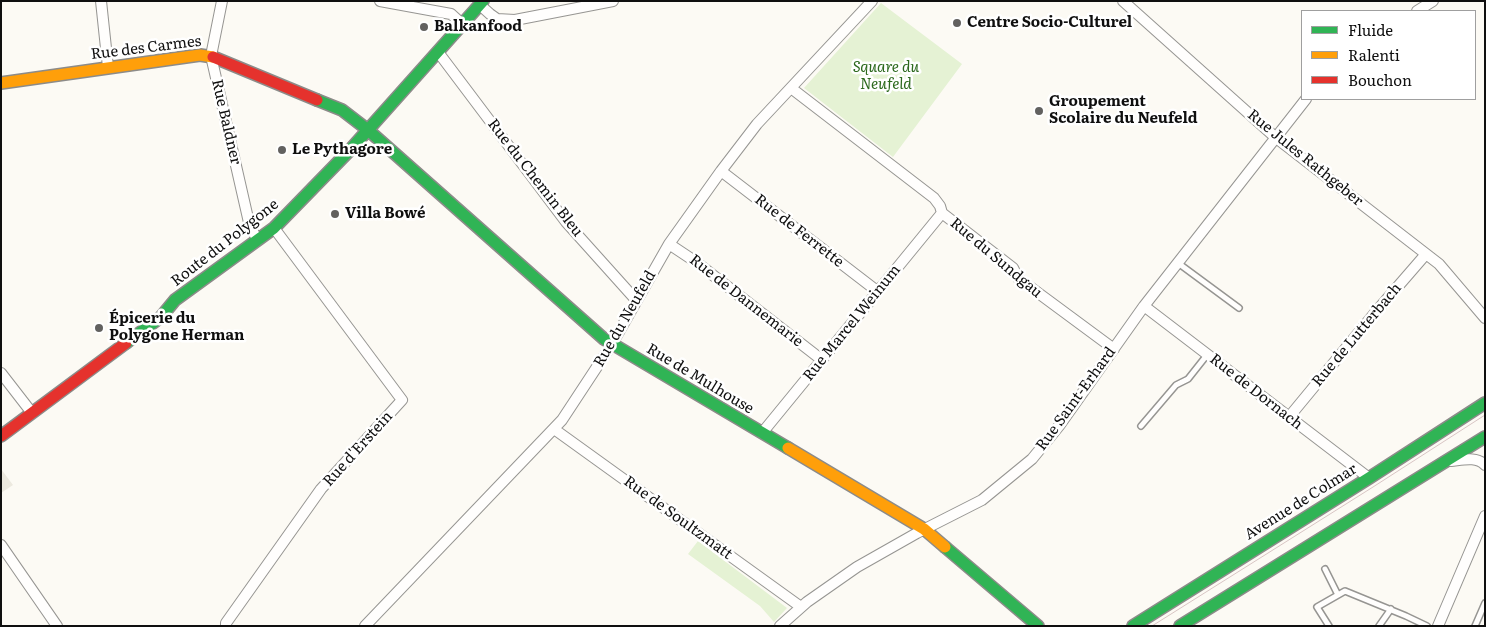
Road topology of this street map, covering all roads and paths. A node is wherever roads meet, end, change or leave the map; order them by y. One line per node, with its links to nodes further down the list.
1 (100, 1): 13 (street)
2 (222, 1): 12 (street, Rue Baldner)
3 (380, 1): 10 (street)
4 (613, 1): 8 (street)
5 (872, 1): 15 (street, Rue du Neufeld)
6 (1433, 1): 9 (street)
7 (1126, 2): 18 (street, Rue Jules Rathgeber)
8 (481, 3): 10 (street, Route du Polygone)
9 (1419, 10)
10 (462, 24): 11 (street, Route du Polygone)
11 (438, 52): 17 (street, Route du Polygone); 27 (street, Rue du Chemin Bleu)
12 (211, 56): 13 (street, Rue des Carmes); 17 (street, Rue des Carmes); 22 (street, Rue Baldner)
13 (108, 67): 14 (street, Rue des Carmes)
14 (1, 82)
15 (791, 88): 19 (street, Rue du Neufeld); 20 (street, Rue du Sundgau)
16 (1305, 100): 18 (street, Rue Saint-Erhard)
17 (368, 130): 21 (street, Route du Polygone); 31 (street, Rue de Mulhouse)
18 (1275, 137): 24 (street, Rue Jules Rathgeber); 25 (street, Rue Saint-Erhard)
19 (721, 171): 23 (street, Rue du Neufeld); 26 (street, Rue de Ferrette)
20 (942, 213): 26 (street, Rue Marcel Weinum); 32 (street, Rue du Sundgau)
21 (274, 228): 22 (street, Route du Polygone); 56 (street, Rue d'Erstein)
22 (258, 240): 37 (street, Route du Polygone)
23 (669, 244): 27 (street, Rue du Neufeld); 34 (street, Rue de Dannemarie)
24 (1426, 254): 30 (street, Rue Jules Rathgeber); 38 (street, Rue de Lutterbach)
25 (1177, 262): 28 (street, Rue Saint-Erhard); 29 (lane)
26 (877, 291): 34 (street, Rue Marcel Weinum)
27 (636, 300): 31 (street, Rue du Neufeld)
28 (1144, 306): 32 (street, Rue Saint-Erhard); 33 (street, Rue de Dornach)
29 (1239, 308)
30 (1485, 318)
31 (612, 344): 40 (street, Rue du Neufeld); 41 (street, Rue de Mulhouse)
32 (1114, 349): 48 (street, Rue Saint-Erhard)
33 (1208, 354): 38 (street, Rue de Dornach); 39 (lane)
34 (822, 360): 41 (street, Rue Marcel Weinum)
35 (1, 373): 37 (street)
36 (1484, 404): 46 (street, Avenue de Colmar)
37 (32, 413): 42 (street, Route du Polygone)
38 (1289, 417): 46 (street, Rue de Dornach)
39 (1141, 426)
40 (554, 429): 53 (street, Rue de Soultzmatt); 57 (street, Rue du Neufeld)
41 (762, 433): 48 (street, Rue de Mulhouse)
42 (1, 436)
43 (1485, 436): 44 (street)
44 (1445, 462): 45 (street); 61 (street)
45 (1485, 465)
46 (1369, 478): 60 (street, Avenue de Colmar)
47 (1485, 516): 65 (street)
48 (924, 529): 53 (street, Rue Saint-Erhard); 59 (street, Rue de Mulhouse)
49 (1, 544): 55 (street)
50 (1325, 569): 51 (lane)
51 (1338, 594): 54 (lane); 62 (lane)
52 (1485, 603): 66 (lane)
53 (801, 607): 58 (street, Rue Saint-Erhard)
54 (1391, 609): 63 (lane); 64 (lane)
55 (57, 626)
56 (226, 626)
57 (365, 626)
58 (780, 626)
59 (1038, 626)
60 (1133, 626)
61 (1180, 626)
62 (1329, 626)
63 (1379, 626)
64 (1427, 626)
65 (1438, 626)
66 (1476, 626)

